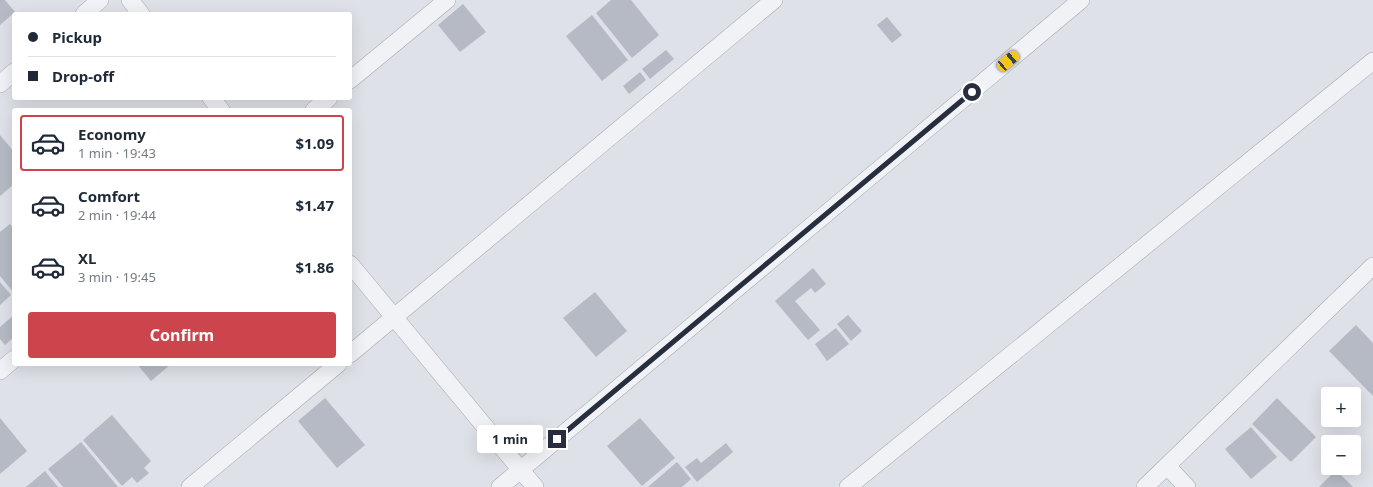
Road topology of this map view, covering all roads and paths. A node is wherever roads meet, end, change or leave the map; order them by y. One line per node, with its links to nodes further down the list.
1 (100, 0): 6 (street)
2 (130, 0): 7 (street)
3 (447, 0): 10 (street)
4 (774, 0): 18 (street)
5 (1082, 0): 24 (street)
6 (86, 12)
7 (139, 12)
8 (1373, 61): 28 (street)
9 (12, 74): 11 (street)
10 (352, 78)
11 (0, 84)
12 (213, 100): 14 (street)
13 (326, 100): 15 (street)
14 (219, 108)
15 (316, 108)
16 (352, 266): 18 (street)
17 (1373, 266): 23 (street)
18 (394, 318): 19 (street); 24 (street)
19 (352, 352)
20 (12, 361): 22 (street)
21 (336, 366): 25 (street)
22 (0, 371)
23 (1167, 466): 29 (street); 30 (street)
24 (521, 469): 26 (street); 27 (street)
25 (190, 487)
26 (500, 487)
27 (535, 487)
28 (848, 487)
29 (1145, 487)
30 (1187, 487)

